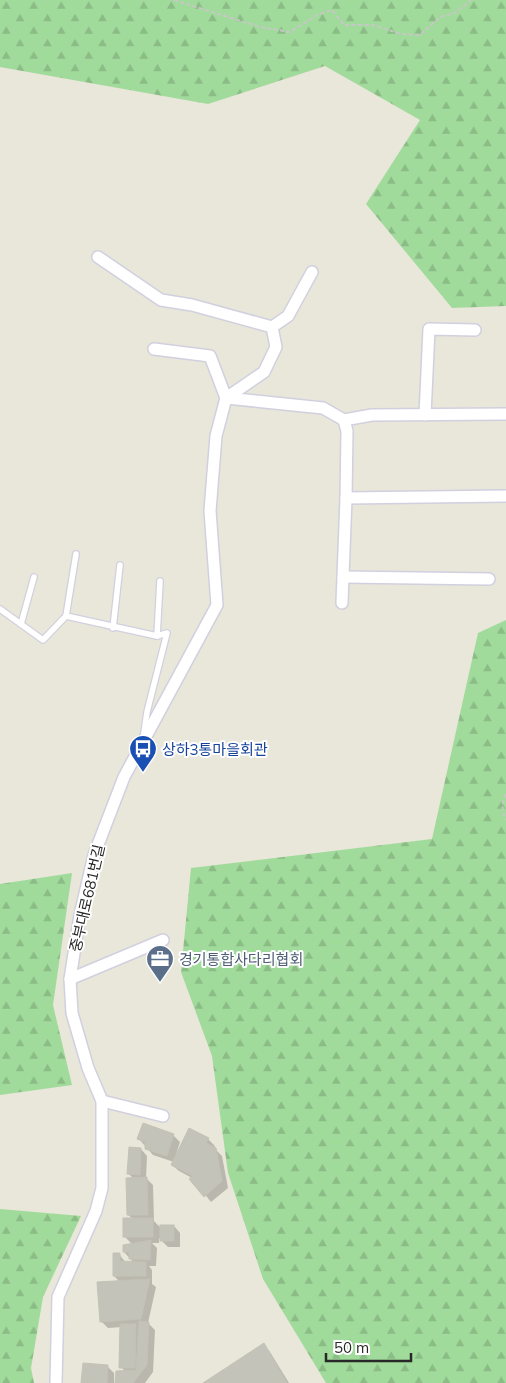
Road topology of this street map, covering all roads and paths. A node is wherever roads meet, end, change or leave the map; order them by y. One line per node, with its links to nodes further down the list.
1 (174, 0): 2 (path)
2 (471, 0)
3 (98, 257): 5 (street)
4 (312, 272): 5 (street)
5 (272, 327): 8 (street)
6 (475, 330): 10 (street)
7 (154, 349): 8 (street)
8 (226, 398): 11 (street); 26 (street, 중부대로681번길)
9 (506, 414): 10 (street)
10 (425, 415): 11 (street)
11 (344, 420): 13 (street)
12 (506, 496): 13 (street)
13 (346, 498): 17 (street)
14 (76, 554): 22 (lane)
15 (120, 564): 24 (lane)
16 (34, 577): 23 (lane)
17 (343, 577): 18 (street); 20 (street)
18 (489, 579)
19 (160, 580): 25 (lane)
20 (342, 603)
21 (0, 609): 23 (lane)
22 (66, 616): 23 (lane); 24 (lane)
23 (21, 624)
24 (113, 628): 25 (lane)
25 (157, 636): 26 (lane)
26 (142, 744): 30 (street, 중부대로681번길)
27 (506, 794): 28 (path)
28 (506, 820)
29 (163, 940): 30 (street)
30 (70, 979): 31 (street, 중부대로681번길)
31 (102, 1102): 32 (street); 33 (street, 중부대로681번길)
32 (163, 1116)
33 (56, 1383)

